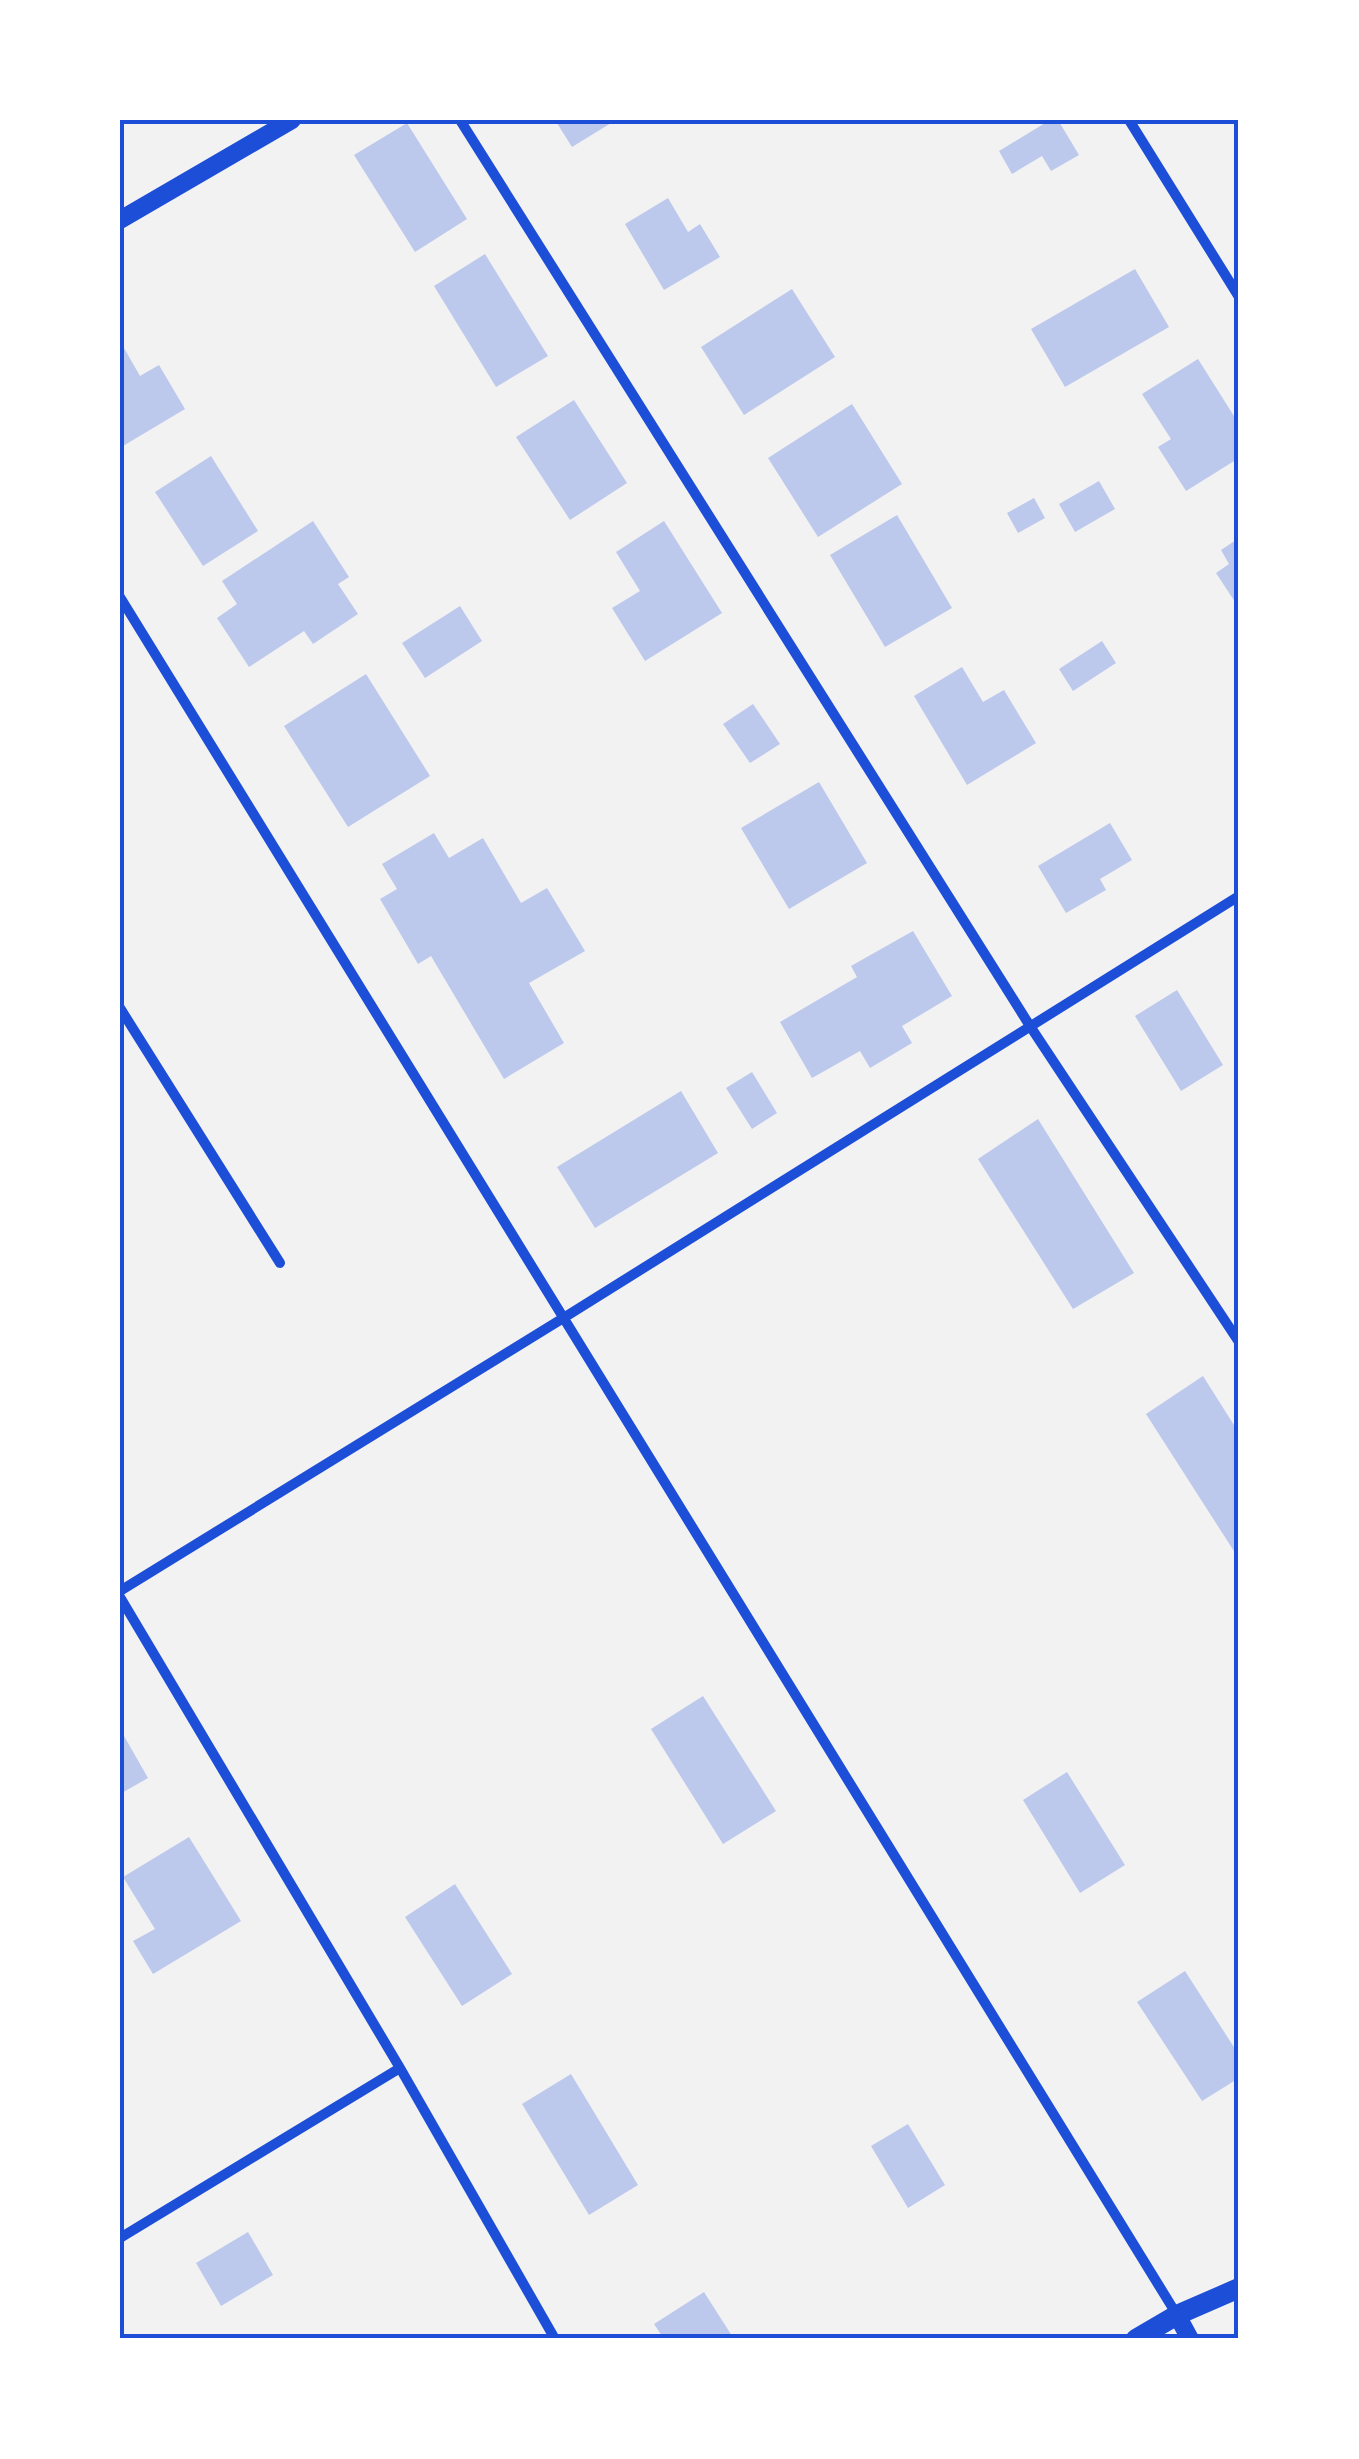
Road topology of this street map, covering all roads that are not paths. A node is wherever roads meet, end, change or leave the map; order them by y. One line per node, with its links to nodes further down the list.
1 (292, 120): 4 (street)
2 (460, 120): 9 (street)
3 (1129, 120): 5 (street)
4 (120, 220)
5 (1239, 296)
6 (120, 597): 11 (street)
7 (1239, 896): 9 (street)
8 (120, 1008): 10 (street)
9 (1030, 1026): 11 (street); 12 (street)
10 (280, 1263)
11 (564, 1318): 13 (street); 17 (street)
12 (1239, 1342)
13 (120, 1594): 14 (street)
14 (400, 2068): 15 (street); 18 (street)
15 (120, 2238)
16 (1239, 2288): 17 (main road)
17 (1176, 2315): 19 (main road); 20 (street)
18 (556, 2339)
19 (1136, 2339)
20 (1190, 2339)

